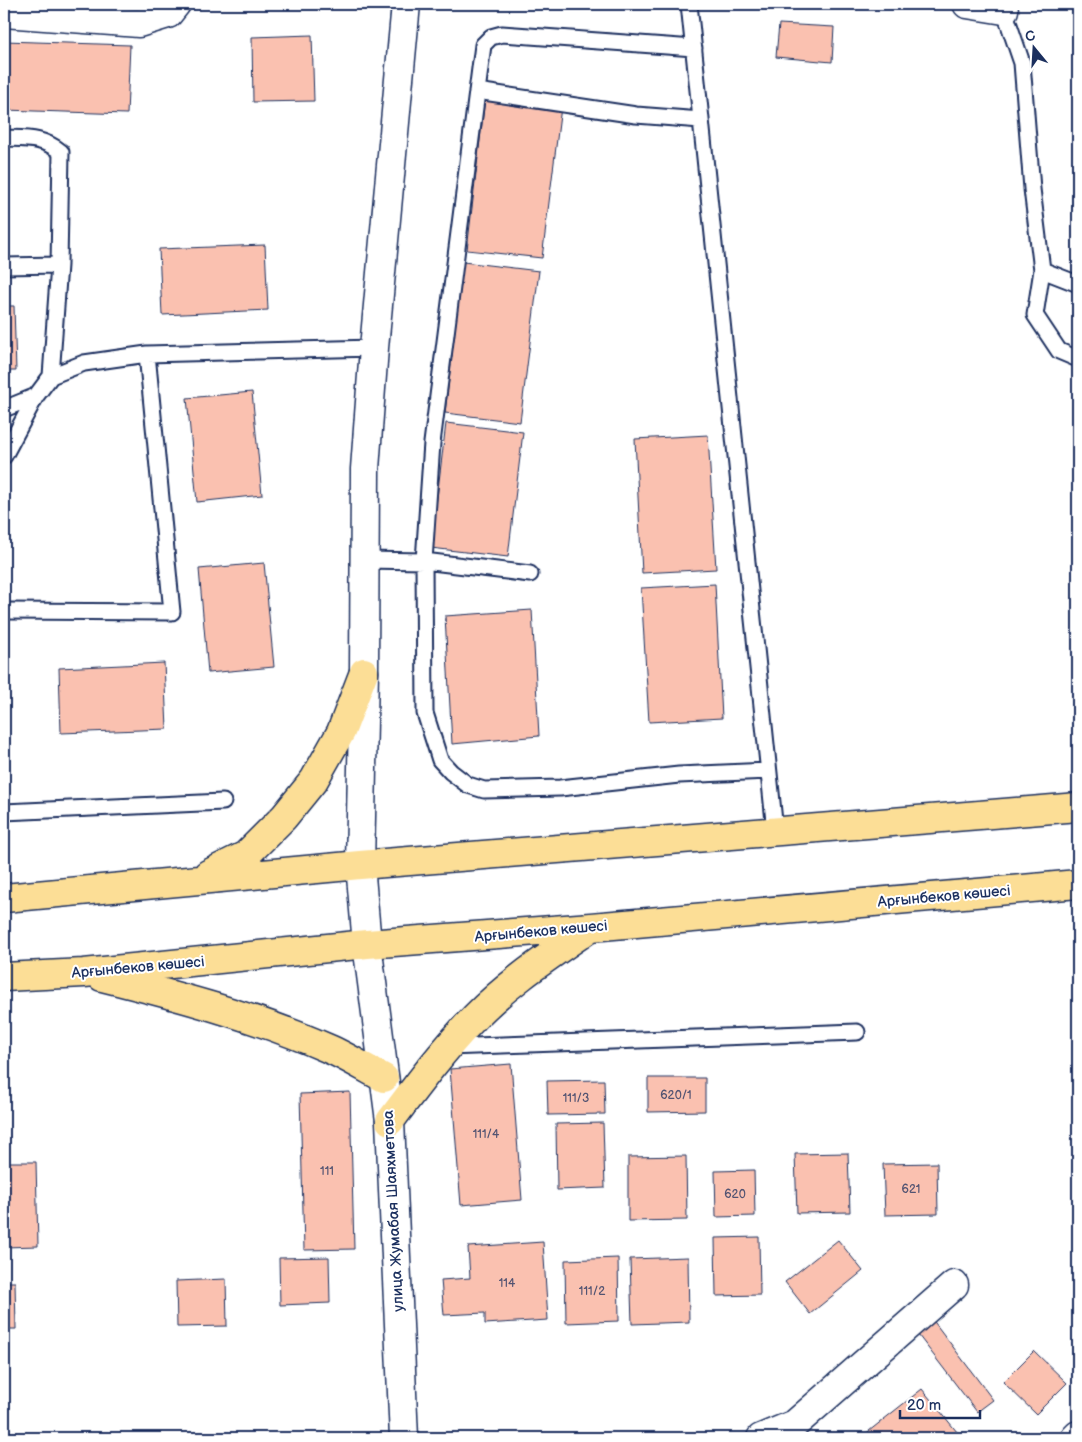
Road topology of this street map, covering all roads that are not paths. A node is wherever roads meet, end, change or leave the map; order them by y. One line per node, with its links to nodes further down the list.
1 (176, 4): 6 (street)
2 (406, 4): 15 (street, улица Жумабая Шаяхметова)
3 (689, 4): 7 (lane)
4 (967, 4): 5 (street)
5 (1004, 10): 13 (lane)
6 (4, 13)
7 (694, 48): 8 (lane); 9 (lane)
8 (476, 91): 9 (lane); 23 (lane)
9 (702, 120): 27 (lane)
10 (4, 138): 11 (lane)
11 (59, 265): 12 (lane); 18 (lane)
12 (4, 266)
13 (1042, 270): 14 (lane); 17 (lane)
14 (1078, 284)
15 (374, 348): 16 (lane); 22 (street, улица Жумабая Шаяхметова)
16 (147, 354): 18 (lane); 25 (lane)
17 (1078, 359)
18 (51, 376): 19 (lane)
19 (36, 396): 20 (lane); 21 (lane)
20 (4, 410)
21 (4, 456)
22 (365, 560): 23 (lane); 26 (street, улица Жумабая Шаяхметова)
23 (424, 562): 24 (lane); 27 (lane)
24 (530, 574)
25 (4, 611)
26 (364, 672): 32 (street, улица Жумабая Шаяхметова); 33 (main road)
27 (768, 771): 31 (lane)
28 (223, 802): 30 (lane)
29 (1078, 807): 31 (main road)
30 (4, 812)
31 (775, 831): 32 (main road)
32 (360, 865): 33 (main road); 37 (street, улица Жумабая Шаяхметова)
33 (195, 881): 35 (main road)
34 (1078, 884): 36 (main road, Арғынбеков көшесі)
35 (4, 898)
36 (590, 927): 37 (main road, Арғынбеков көшесі); 41 (main road)
37 (367, 944): 38 (main road, Арғынбеков көшесі); 42 (street, улица Жумабая Шаяхметова)
38 (84, 972): 39 (main road, Арғынбеков көшесі); 42 (main road)
39 (4, 977)
40 (857, 1032): 41 (lane)
41 (448, 1047): 43 (main road)
42 (384, 1078): 43 (street, улица Жумабая Шаяхметова)
43 (390, 1121): 46 (street, улица Жумабая Шаяхметова)
44 (954, 1285): 47 (street)
45 (1078, 1435): 48 (street)
46 (404, 1438)
47 (760, 1438)
48 (1074, 1438)

